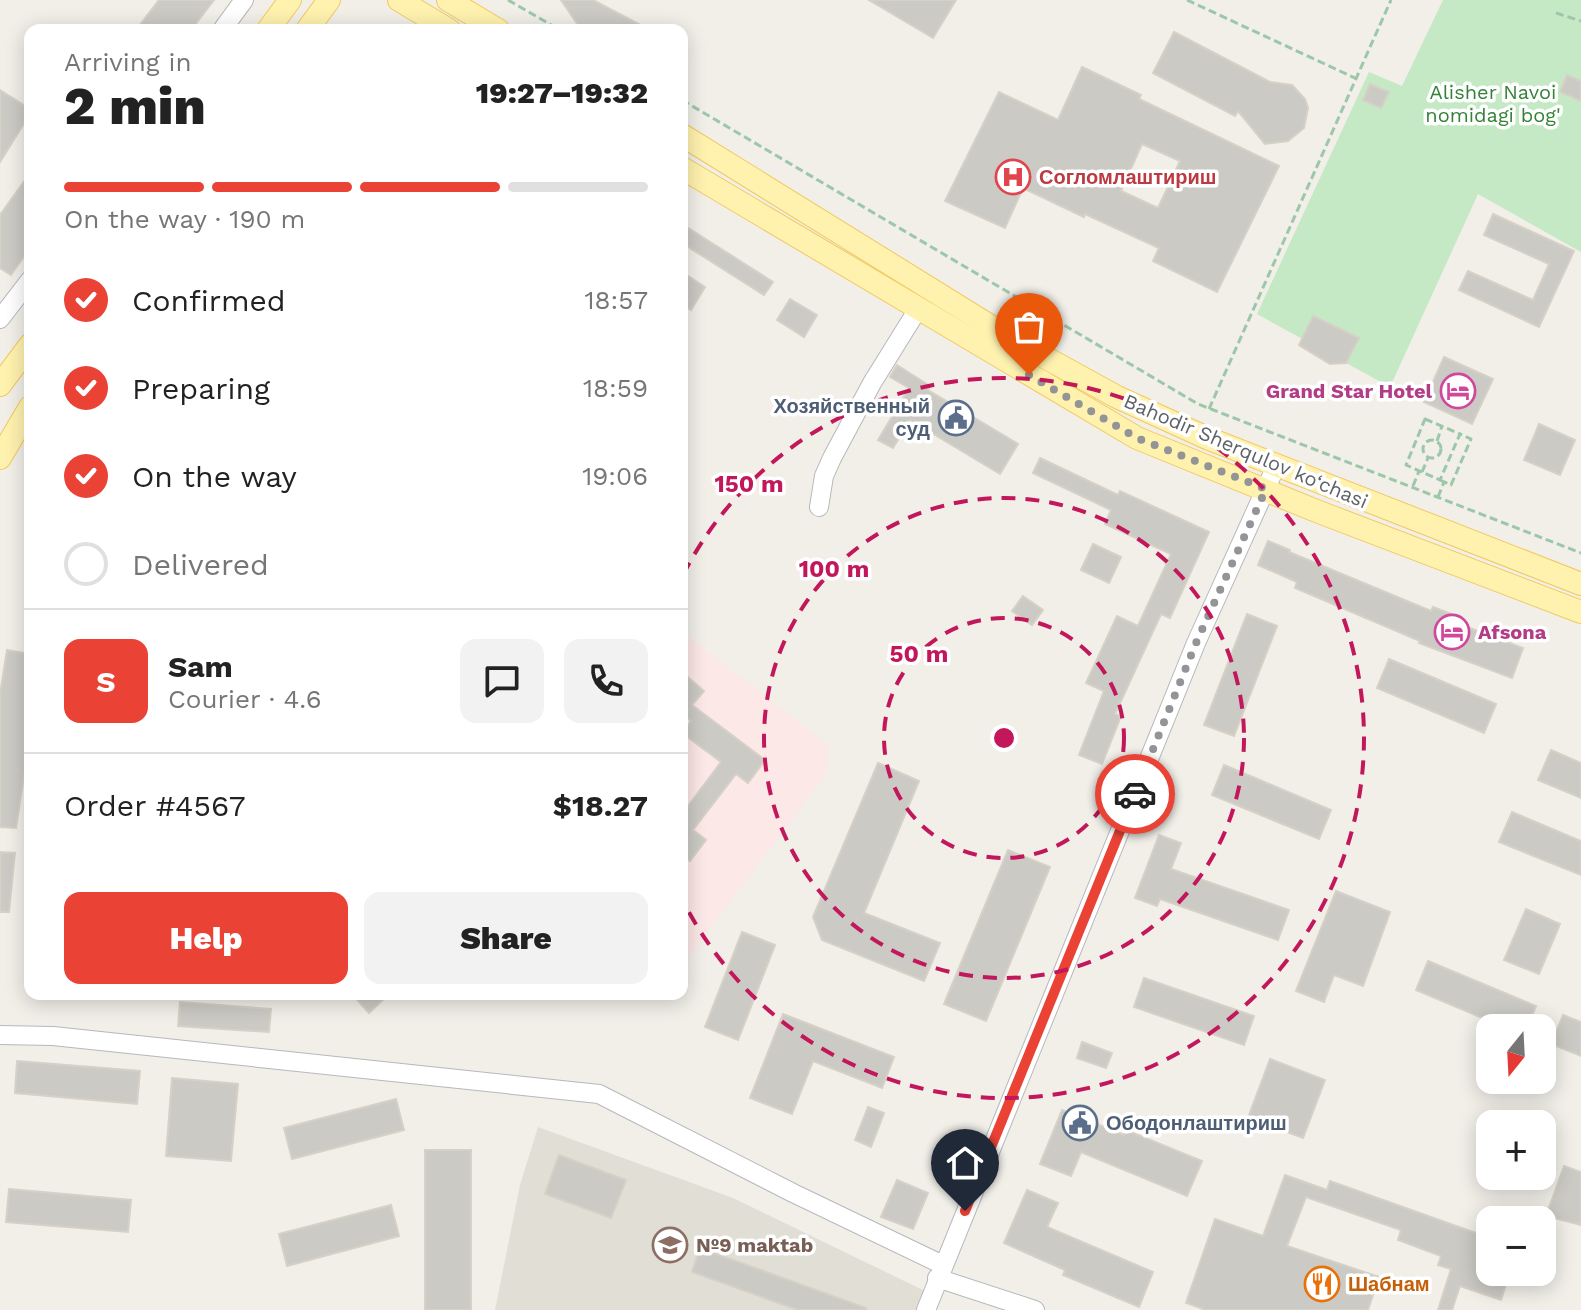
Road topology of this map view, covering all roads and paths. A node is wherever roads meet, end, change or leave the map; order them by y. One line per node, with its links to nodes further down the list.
1 (244, 0): 11 (street)
2 (290, 0): 12 (main road)
3 (329, 0): 13 (main road)
4 (399, 0): 14 (main road)
5 (448, 0): 15 (main road)
6 (508, 0): 16 (path)
7 (1187, 0): 17 (path)
8 (1391, 0): 17 (path)
9 (1556, 13): 10 (path)
10 (1581, 21)
11 (226, 24)
12 (272, 24)
13 (311, 24)
14 (439, 24)
15 (488, 24)
16 (550, 24)
17 (1355, 78): 26 (path)
18 (688, 104): 26 (path)
19 (688, 139): 37 (main road, Bahodir Sherqulov ko‘chasi)
20 (688, 172): 22 (main road, Bahodir Sherqulov ko‘chasi)
21 (24, 288): 23 (street)
22 (918, 309): 42 (main road, Bahodir Sherqulov ko‘chasi); 44 (street)
23 (0, 319)
24 (24, 353): 25 (main road)
25 (0, 385)
26 (1209, 409): 40 (path)
27 (24, 417): 34 (main road)
28 (1442, 426): 29 (path); 30 (path); 31 (path)
29 (1460, 434): 36 (path); 39 (path)
30 (1416, 441): 32 (path); 38 (path)
31 (1437, 441): 32 (path); 33 (path)
32 (1424, 444): 35 (path)
33 (1439, 454): 35 (path); 36 (path)
34 (0, 458)
35 (1428, 458): 38 (path)
36 (1449, 458): 39 (path)
37 (1276, 466): 41 (main road, Bahodir Sherqulov ko‘chasi); 42 (street)
38 (1420, 472): 39 (path); 40 (path)
39 (1442, 481): 43 (path)
40 (1412, 487): 43 (path)
41 (1331, 488): 45 (street); 47 (main road, Bahodir Sherqulov ko‘chasi)
42 (1266, 489): 45 (main road, Bahodir Sherqulov ko‘chasi); 50 (street)
43 (1438, 497): 46 (path)
44 (819, 507)
45 (1319, 512): 48 (main road, Bahodir Sherqulov ko‘chasi)
46 (1581, 553)
47 (1581, 584)
48 (1581, 612)
49 (0, 1035): 50 (street)
50 (940, 1272): 51 (street); 52 (street)
51 (926, 1310)
52 (1035, 1310)

